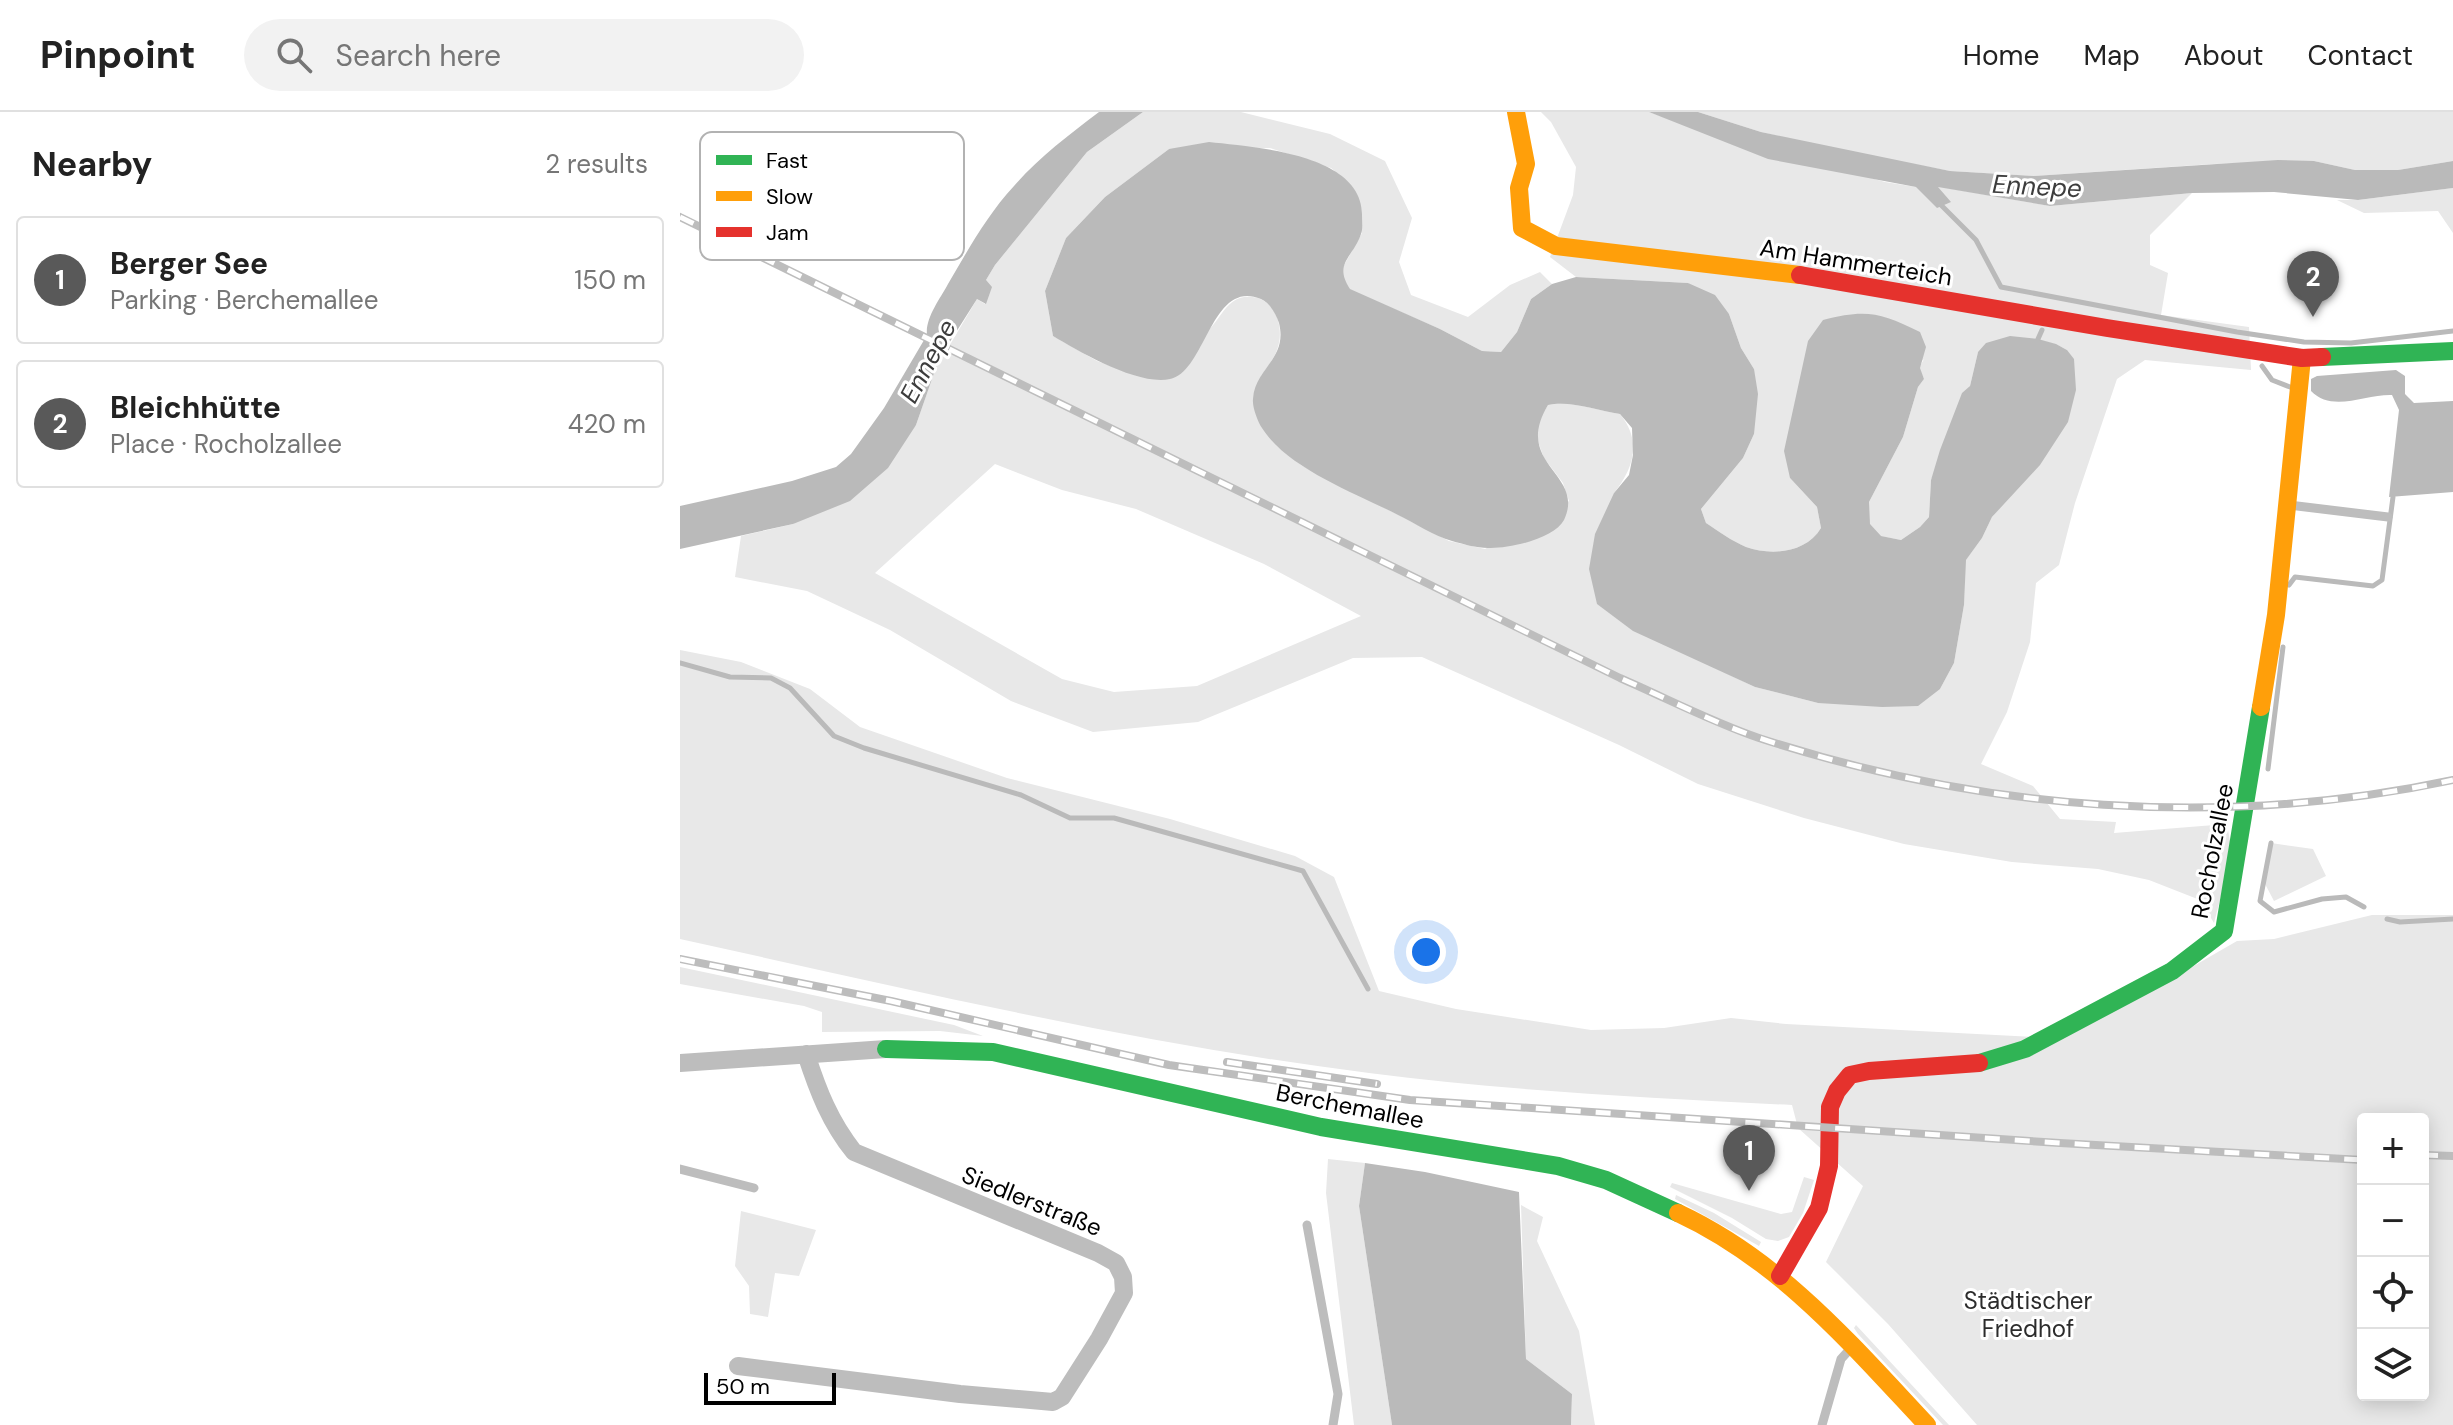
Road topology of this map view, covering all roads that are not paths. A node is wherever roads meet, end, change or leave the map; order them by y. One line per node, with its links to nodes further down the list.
1 (1516, 112): 3 (street, Am Hammerteich)
2 (2453, 351): 3 (street)
3 (2302, 358): 4 (street, Rocholzallee)
4 (2289, 505): 5 (lane); 11 (street, Rocholzallee)
5 (2388, 517)
6 (806, 1054): 7 (street, Berchemallee); 11 (street, Berchemallee); 13 (street, Siedlerstraße)
7 (680, 1063)
8 (680, 1169): 9 (lane)
9 (754, 1188)
10 (1307, 1225): 14 (lane)
11 (1780, 1276): 12 (street, Berchemallee)
12 (1854, 1346): 15 (lane); 16 (street, Berchemallee)
13 (738, 1366)
14 (1333, 1425)
15 (1822, 1425)
16 (1927, 1425)

